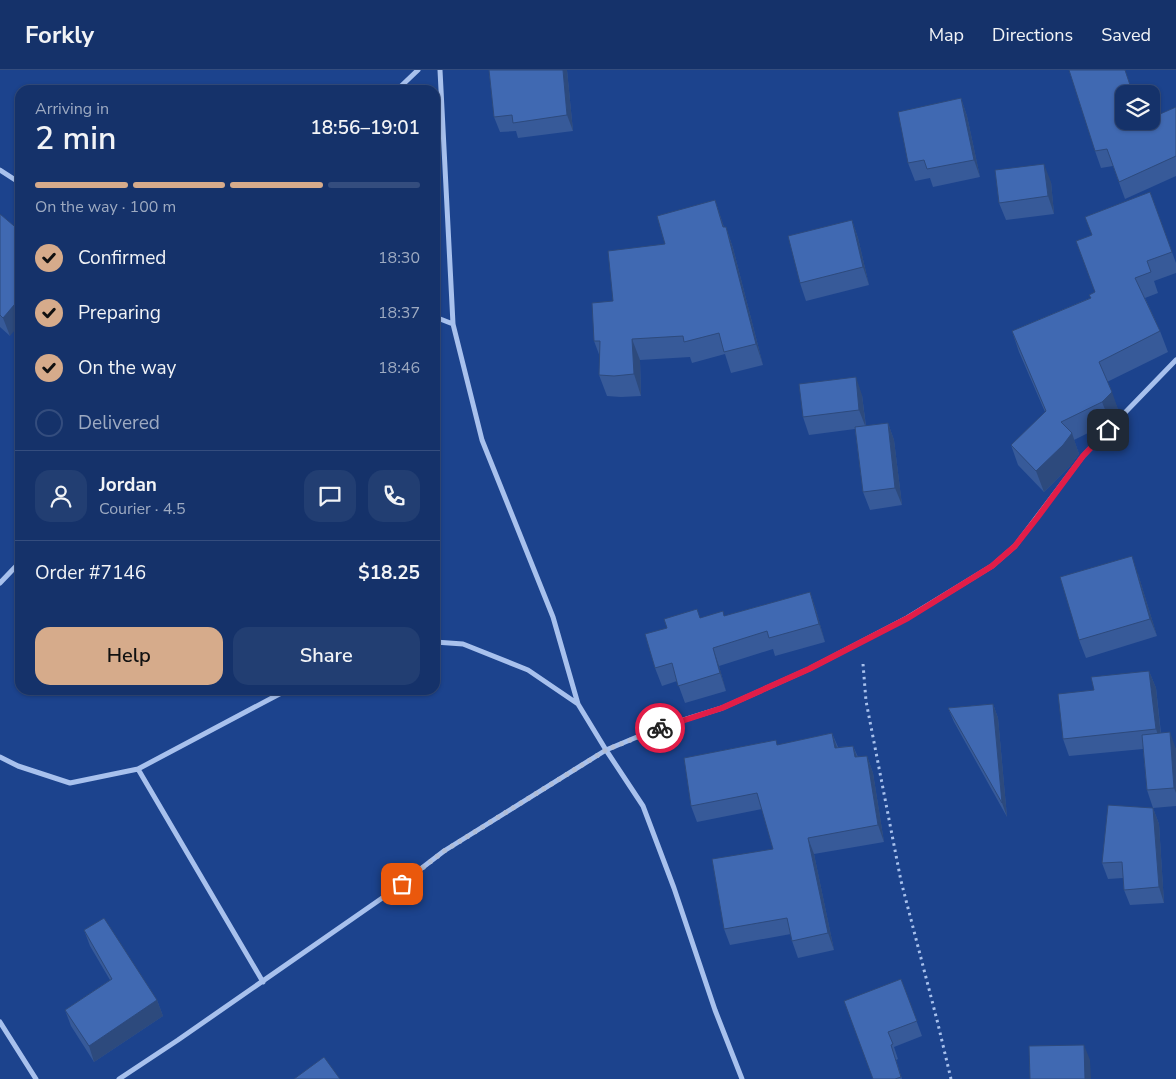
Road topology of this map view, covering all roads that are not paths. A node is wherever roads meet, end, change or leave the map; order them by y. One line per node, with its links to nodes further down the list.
1 (418, 70): 3 (street)
2 (440, 70): 7 (street)
3 (402, 85)
4 (0, 170): 5 (street)
5 (15, 180)
6 (440, 319): 7 (street)
7 (453, 324): 13 (street)
8 (1176, 360): 14 (street)
9 (15, 567): 10 (street)
10 (0, 583)
11 (440, 642): 13 (street)
12 (278, 695): 16 (street)
13 (578, 704): 14 (street)
14 (606, 750): 17 (street); 21 (street)
15 (0, 757): 16 (street)
16 (138, 769): 17 (street)
17 (263, 982): 20 (street)
18 (0, 1022): 19 (street)
19 (36, 1079)
20 (119, 1079)
21 (742, 1079)

